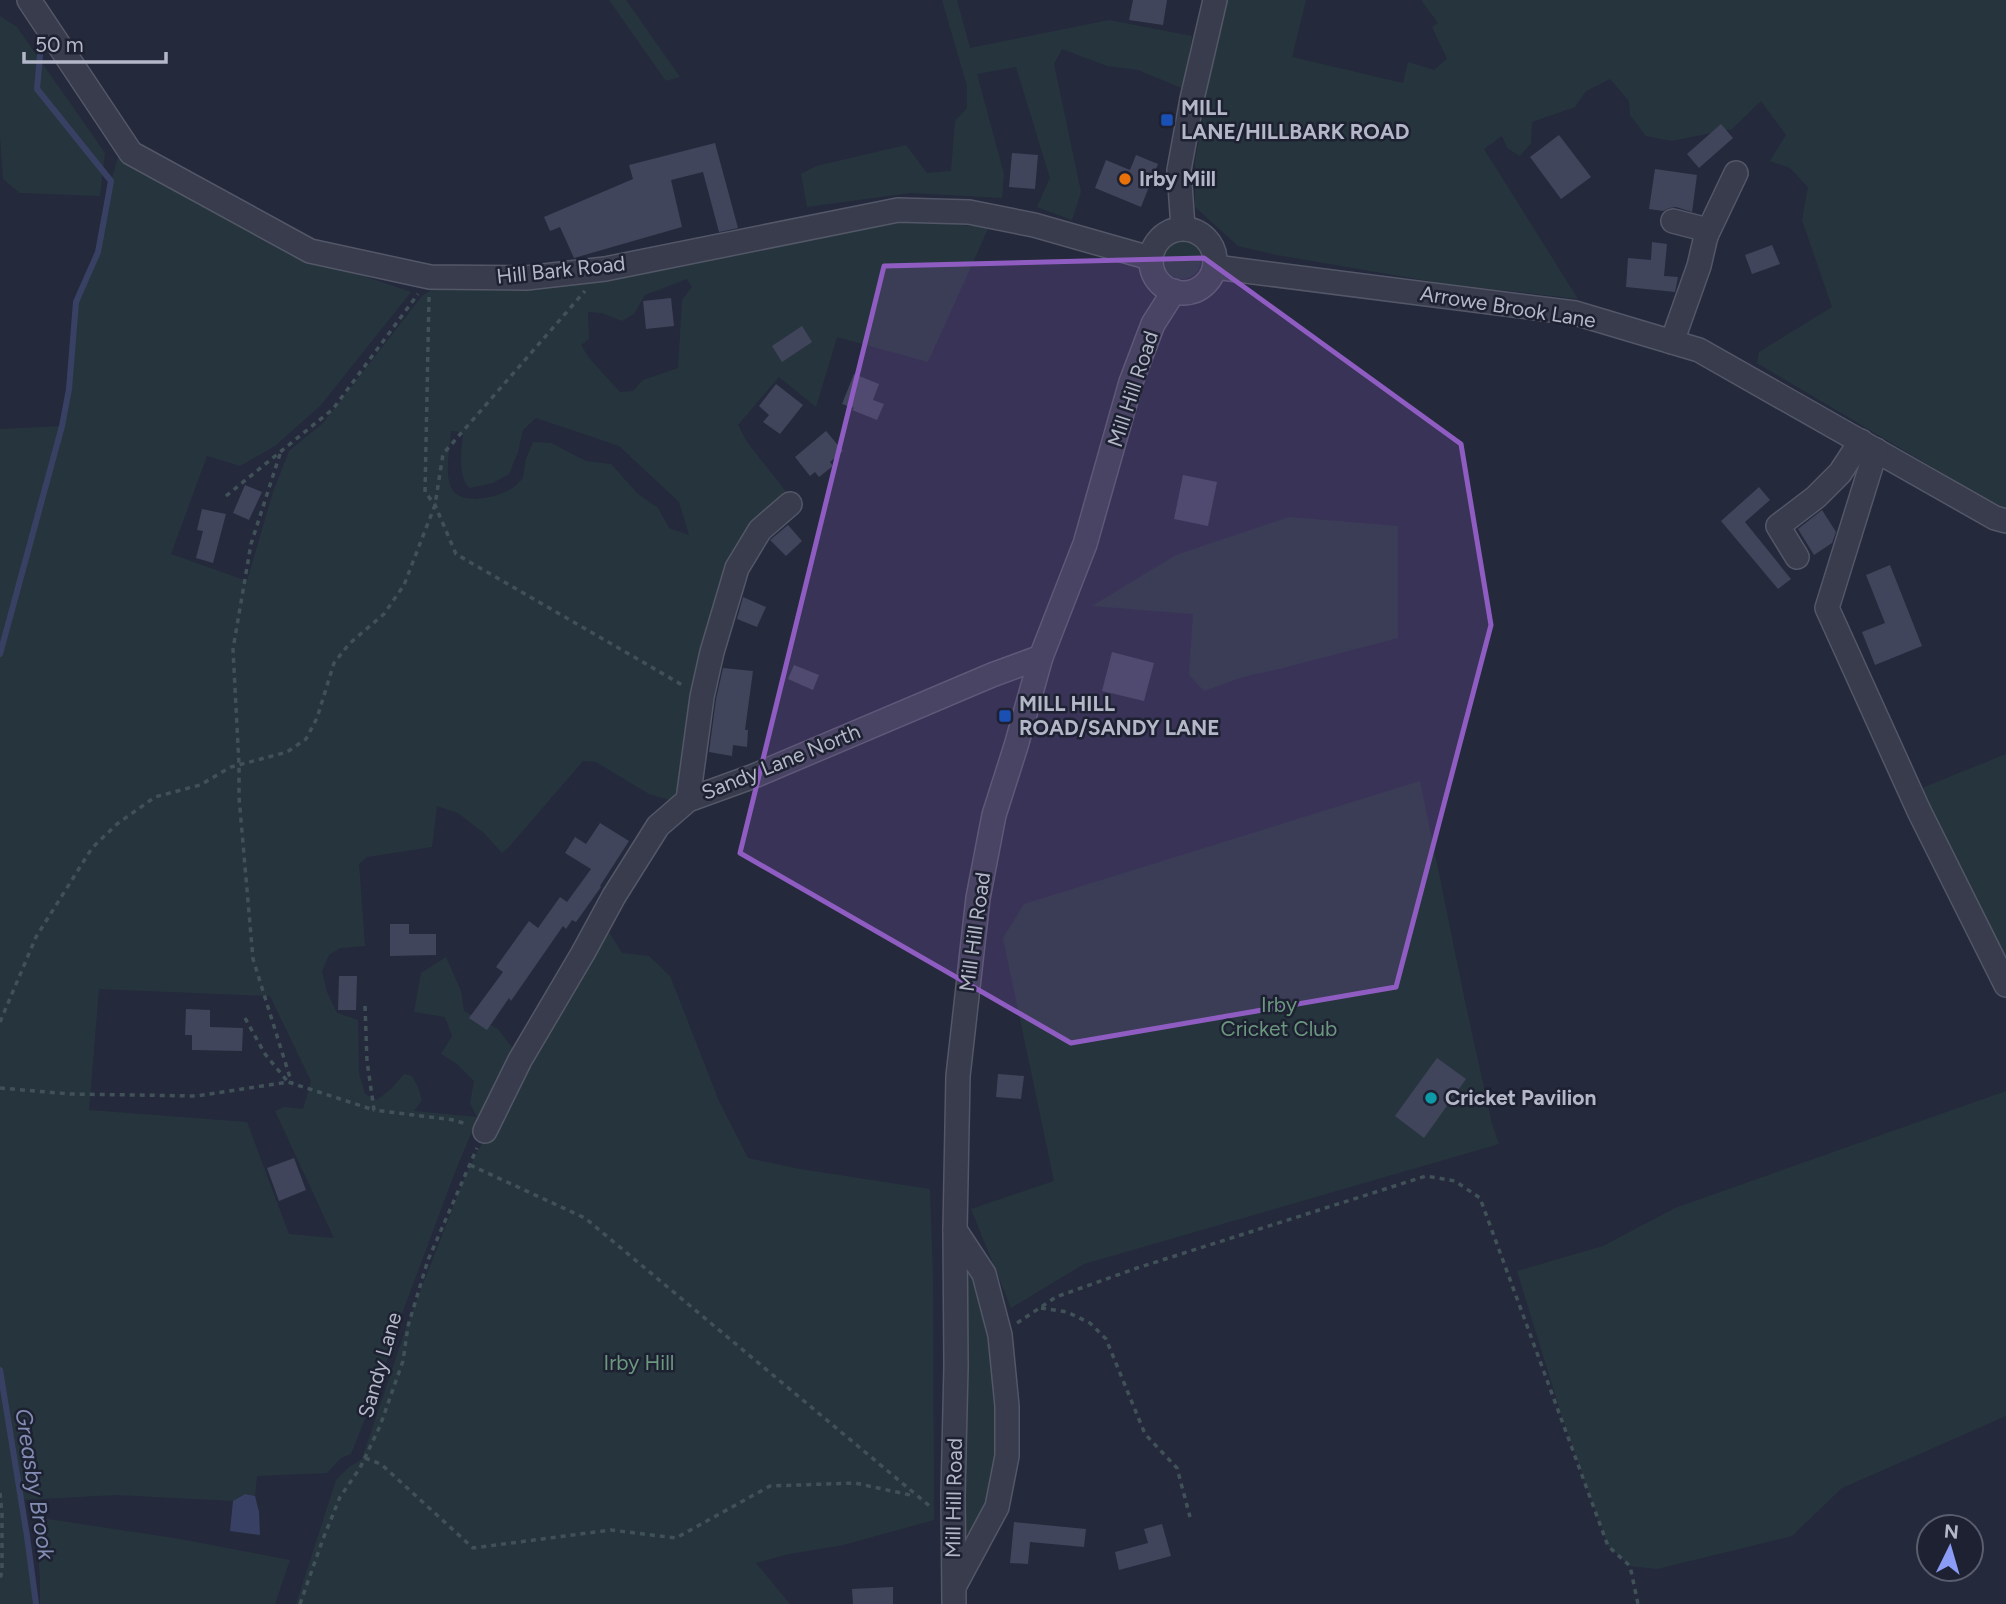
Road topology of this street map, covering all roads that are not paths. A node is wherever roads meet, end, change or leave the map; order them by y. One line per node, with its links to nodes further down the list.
1 (29, 0): 7 (street, Hill Bark Road)
2 (1215, 0): 5 (street)
3 (1736, 173): 6 (street)
4 (1673, 221): 6 (street)
5 (1182, 228): 7 (street); 8 (street)
6 (1706, 236): 10 (street)
7 (1150, 258): 9 (street)
8 (1215, 267): 9 (street); 10 (street, Arrowe Brook Lane)
9 (1174, 291): 15 (street, Mill Hill Road)
10 (1672, 342): 11 (street, Arrowe Brook Lane)
11 (1868, 446): 13 (street, Arrowe Brook Lane); 14 (street); 17 (street)
12 (790, 504): 16 (street)
13 (2006, 521)
14 (1797, 556)
15 (1041, 657): 16 (street, Sandy Lane North); 19 (street, Mill Hill Road)
16 (688, 800): 18 (street, Sandy Lane North)
17 (2006, 985)
18 (485, 1131)
19 (955, 1230): 20 (street, Mill Hill Road); 20 (street)
20 (954, 1596)

